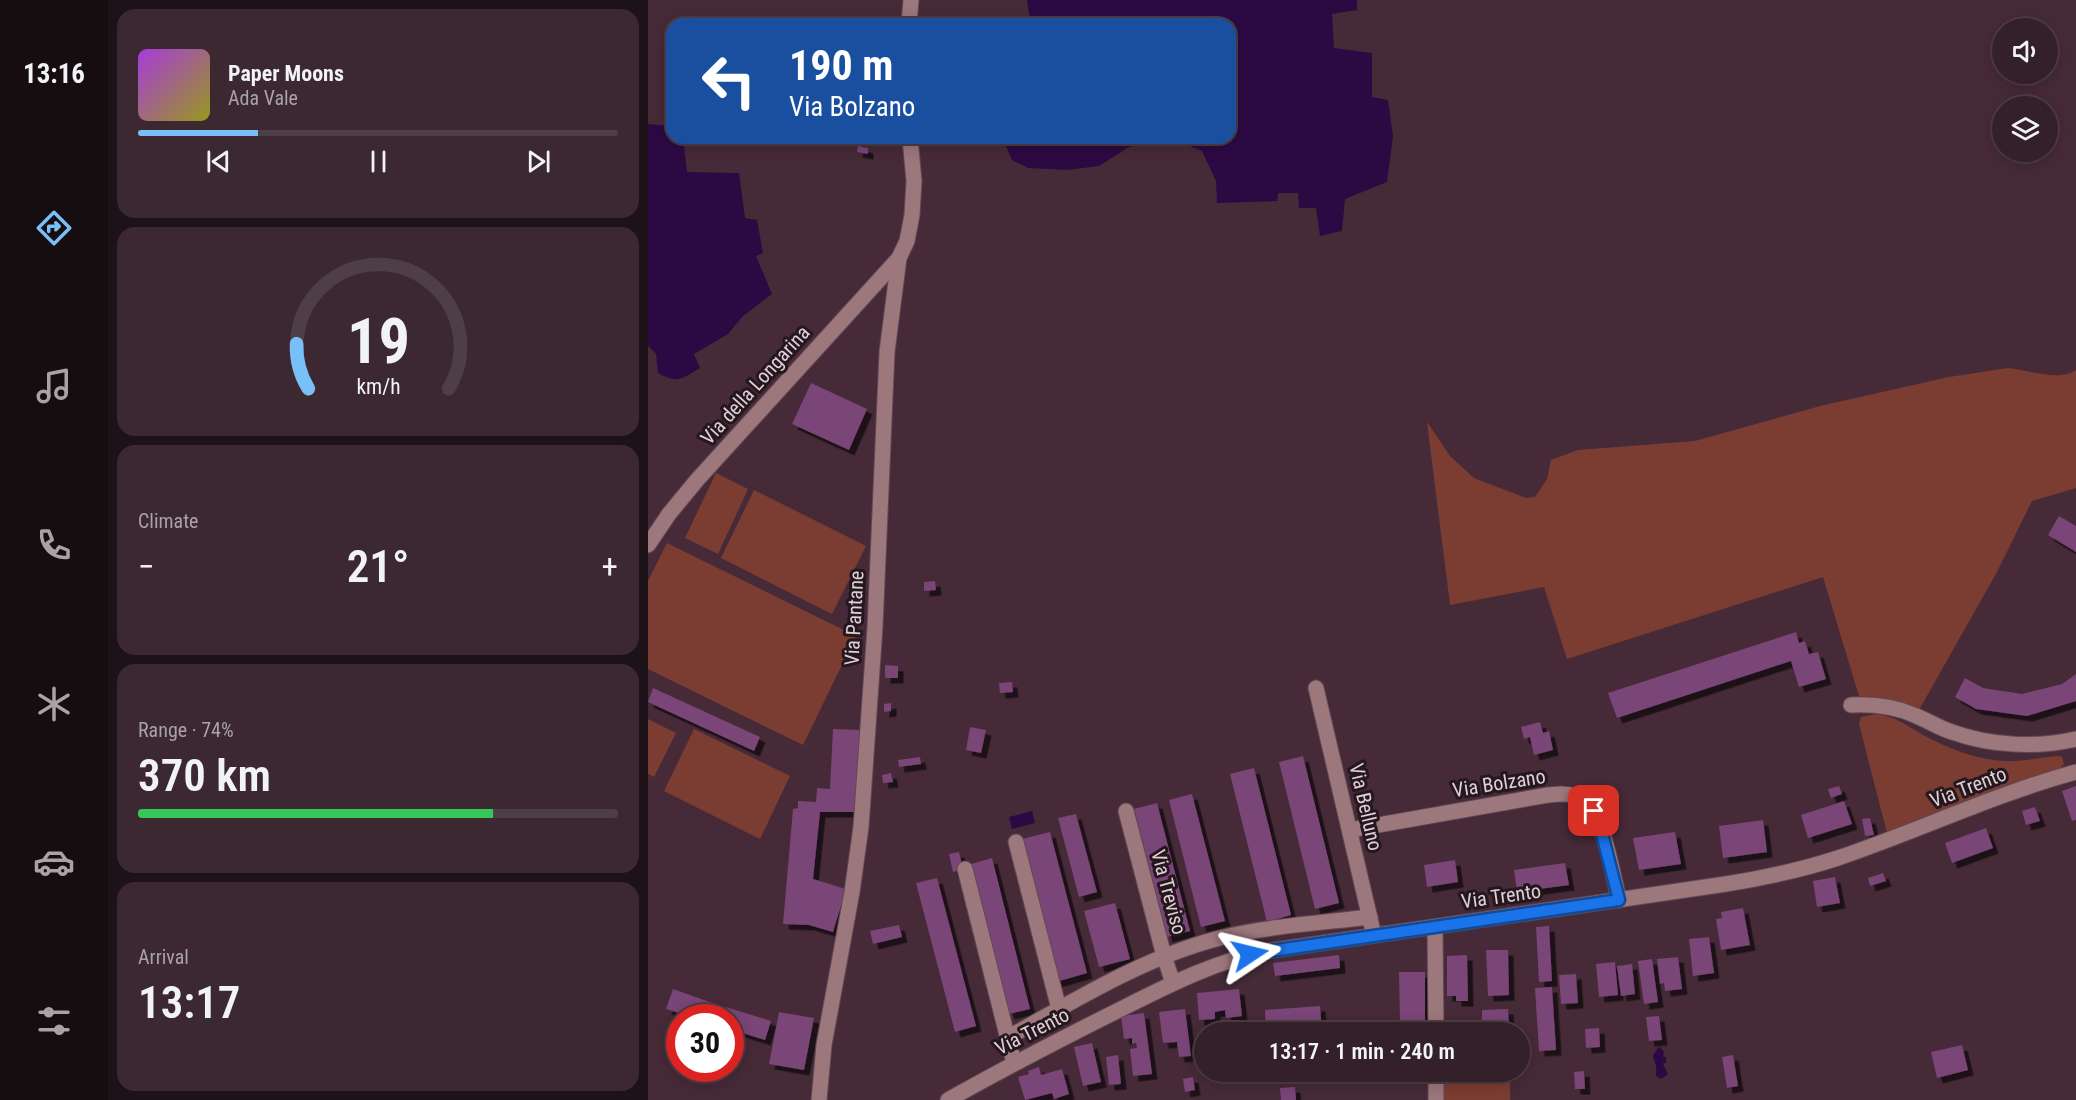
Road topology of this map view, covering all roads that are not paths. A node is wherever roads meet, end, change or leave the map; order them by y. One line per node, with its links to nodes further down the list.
1 (911, 0): 2 (street)
2 (910, 18)
3 (911, 144): 4 (street, Via Pantane)
4 (899, 258): 5 (street, Via della Longarina); 25 (street, Via Pantane)
5 (648, 545)
6 (1316, 688): 11 (street, Via Belluno)
7 (1851, 705): 8 (street)
8 (2076, 739)
9 (2076, 772): 14 (street, Via Trento)
10 (1126, 811): 18 (street, Via Treviso)
11 (1350, 830): 14 (street, Via Bolzano); 15 (street, Via Belluno)
12 (1017, 842): 20 (street)
13 (965, 869): 22 (street)
14 (1619, 900): 16 (street, Via Trento)
15 (1370, 917): 17 (street, Via Belluno); 18 (street)
16 (1435, 927): 17 (street, Via Trento); 21 (street)
17 (1374, 935): 19 (street, Via Trento)
18 (1164, 956): 19 (street, Via Treviso); 20 (street)
19 (1173, 983): 23 (street, Via Trento)
20 (1059, 1009): 22 (street)
21 (1436, 1022)
22 (1009, 1037): 23 (street)
23 (1014, 1062): 26 (street, Via Trento)
24 (1436, 1082): 27 (street)
25 (819, 1100)
26 (948, 1100)
27 (1436, 1100)

